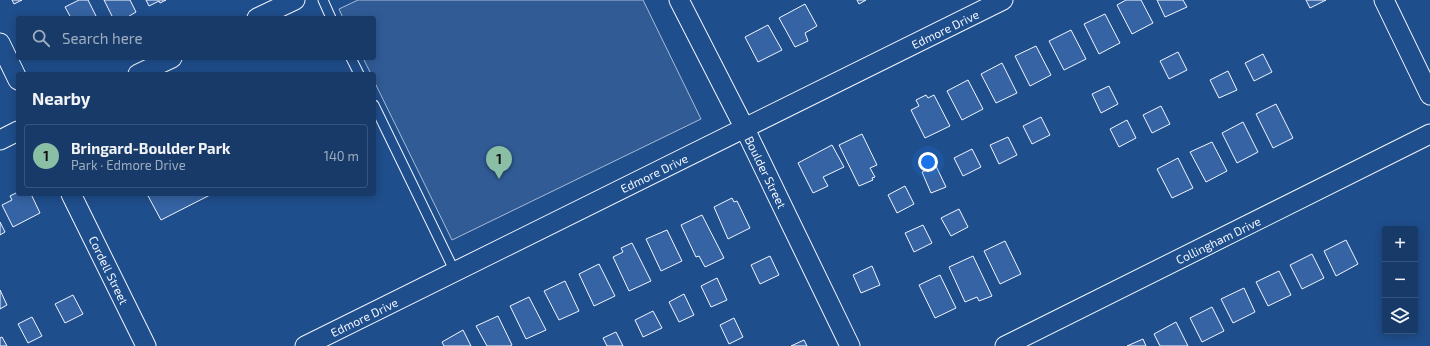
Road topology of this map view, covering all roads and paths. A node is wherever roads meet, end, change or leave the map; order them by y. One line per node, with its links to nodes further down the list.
1 (295, 0): 6 (street)
2 (323, 0): 7 (lane)
3 (679, 0): 16 (street, Boulder Street)
4 (1003, 0): 16 (street, Edmore Drive)
5 (1384, 0): 14 (street)
6 (261, 16)
7 (331, 16)
8 (0, 43): 13 (street)
9 (168, 60): 11 (street)
10 (352, 60): 12 (lane)
11 (142, 72)
12 (358, 72)
13 (16, 76)
14 (1430, 95)
15 (376, 109): 21 (lane)
16 (746, 128): 21 (street, Edmore Drive); 24 (street, Boulder Street)
17 (16, 132): 19 (street)
18 (1430, 134): 25 (street, Collingham Drive)
19 (0, 140)
20 (73, 196): 22 (street, Cordell Street)
21 (455, 272): 23 (street, Edmore Drive)
22 (146, 346)
23 (305, 346)
24 (850, 346)
25 (1005, 346)

